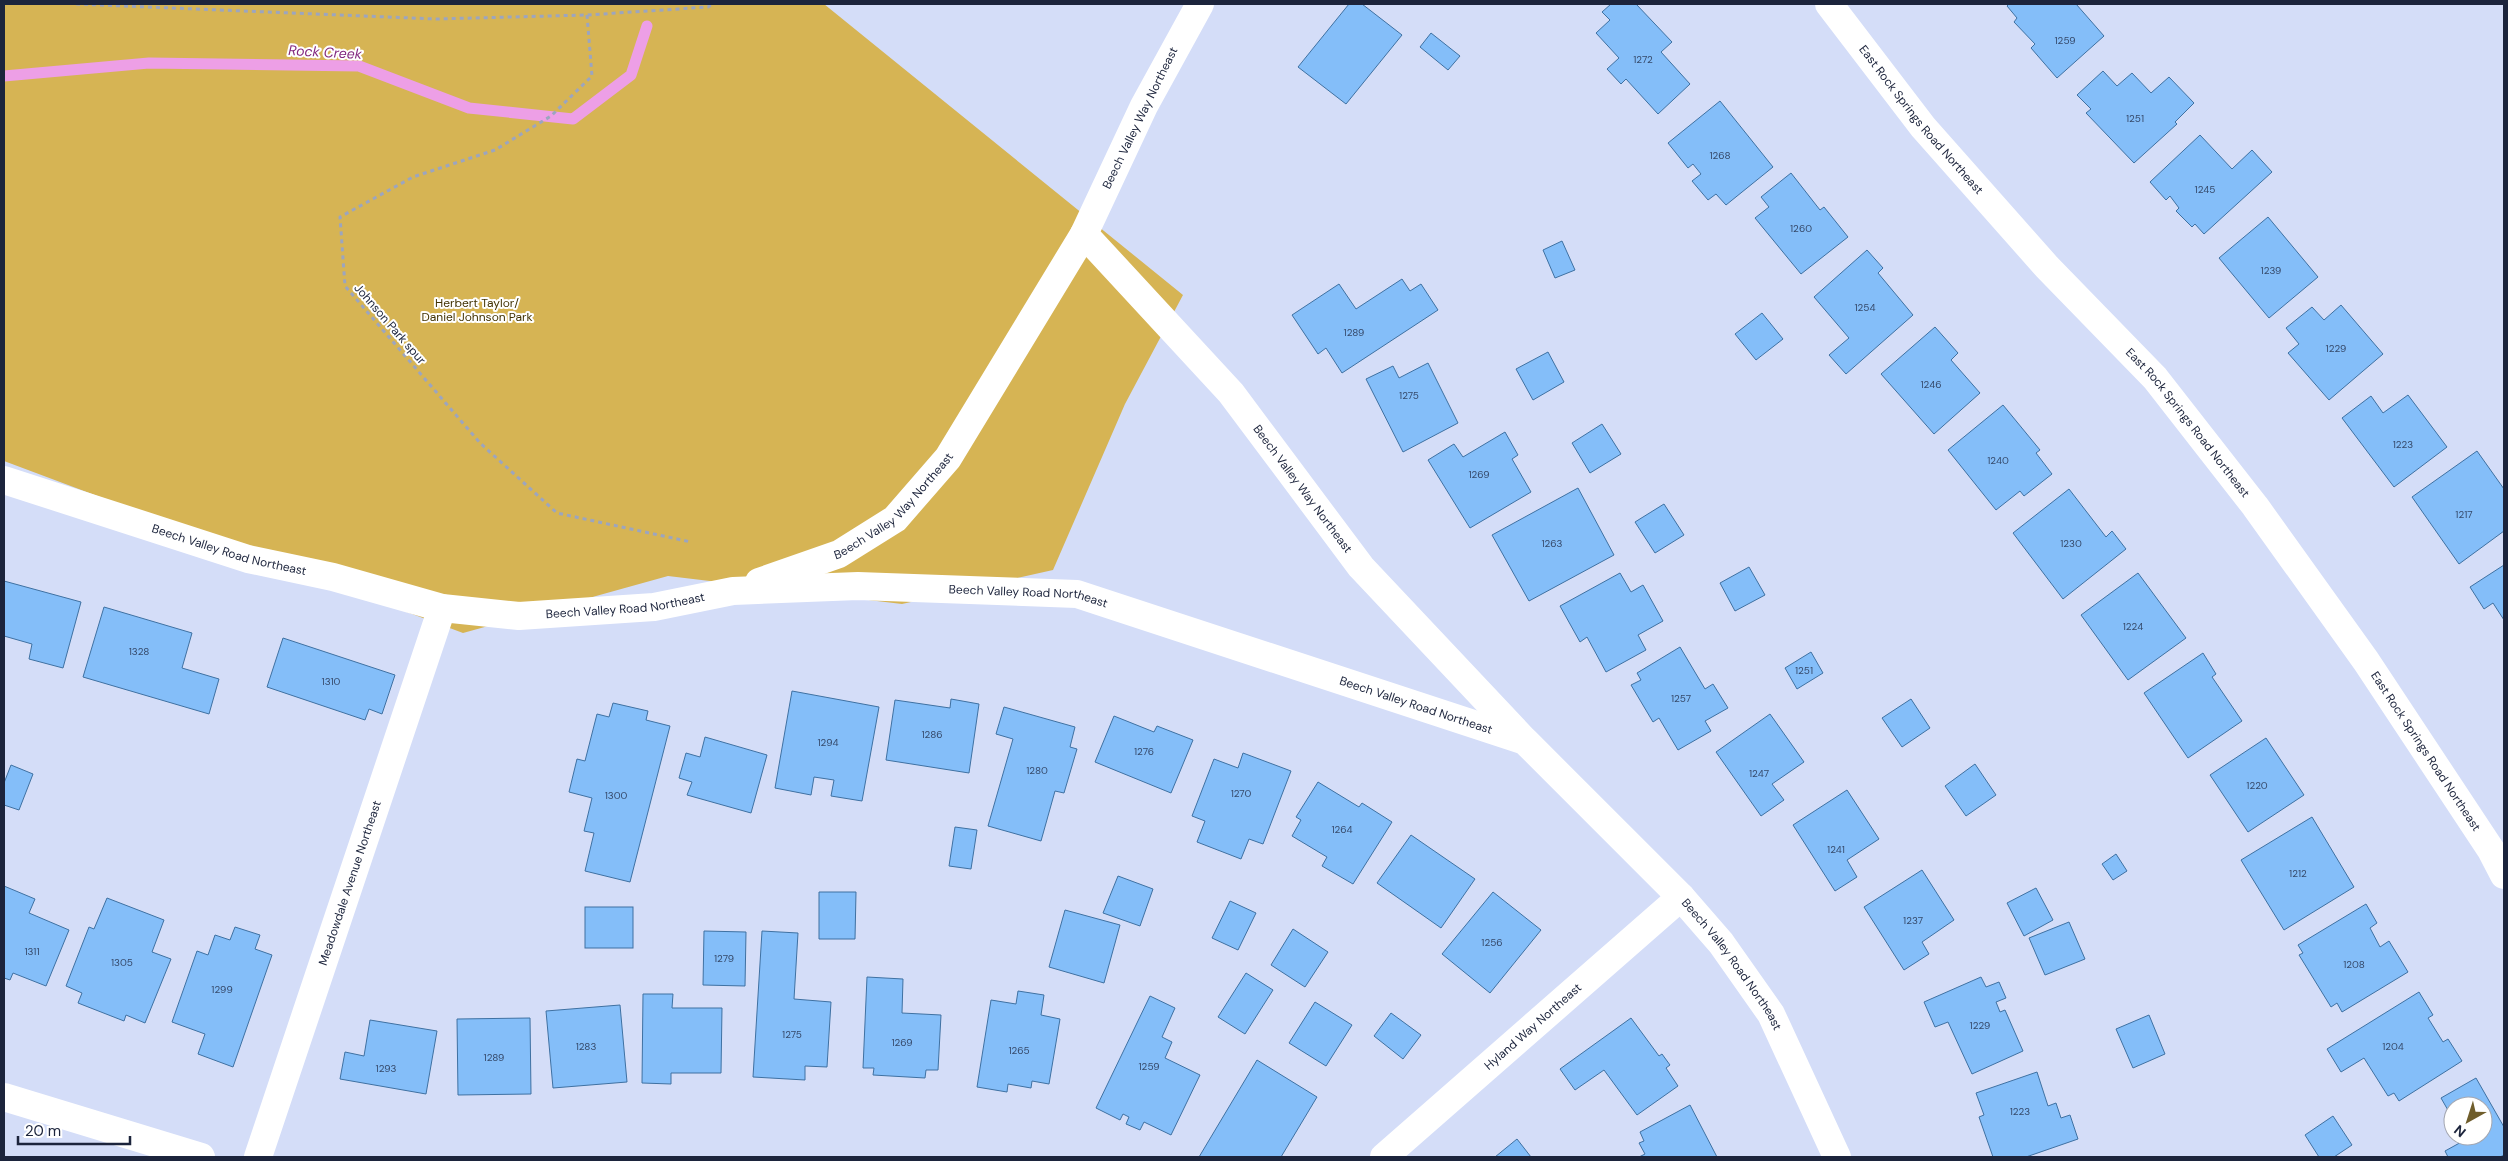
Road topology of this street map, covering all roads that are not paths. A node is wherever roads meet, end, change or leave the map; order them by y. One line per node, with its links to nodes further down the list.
1 (1200, 4): 3 (street, Beech Valley Way Northeast)
2 (1829, 4): 8 (street, East Rock Springs Road Northeast)
3 (1084, 234): 5 (street, Beech Valley Way Northeast); 7 (street, Beech Valley Way Northeast)
4 (4, 480): 6 (street, Beech Valley Road Northeast)
5 (733, 591): 6 (street, Beech Valley Road Northeast); 7 (street, Beech Valley Road Northeast)
6 (442, 608): 12 (street, Meadowdale Avenue Northeast)
7 (1525, 741): 9 (street, Beech Valley Road Northeast)
8 (2504, 875)
9 (1680, 897): 13 (street, Hyland Way Northeast); 14 (street, Beech Valley Road Northeast)
10 (4, 1097): 11 (street)
11 (201, 1157)
12 (258, 1157)
13 (1384, 1157)
14 (1837, 1157)

